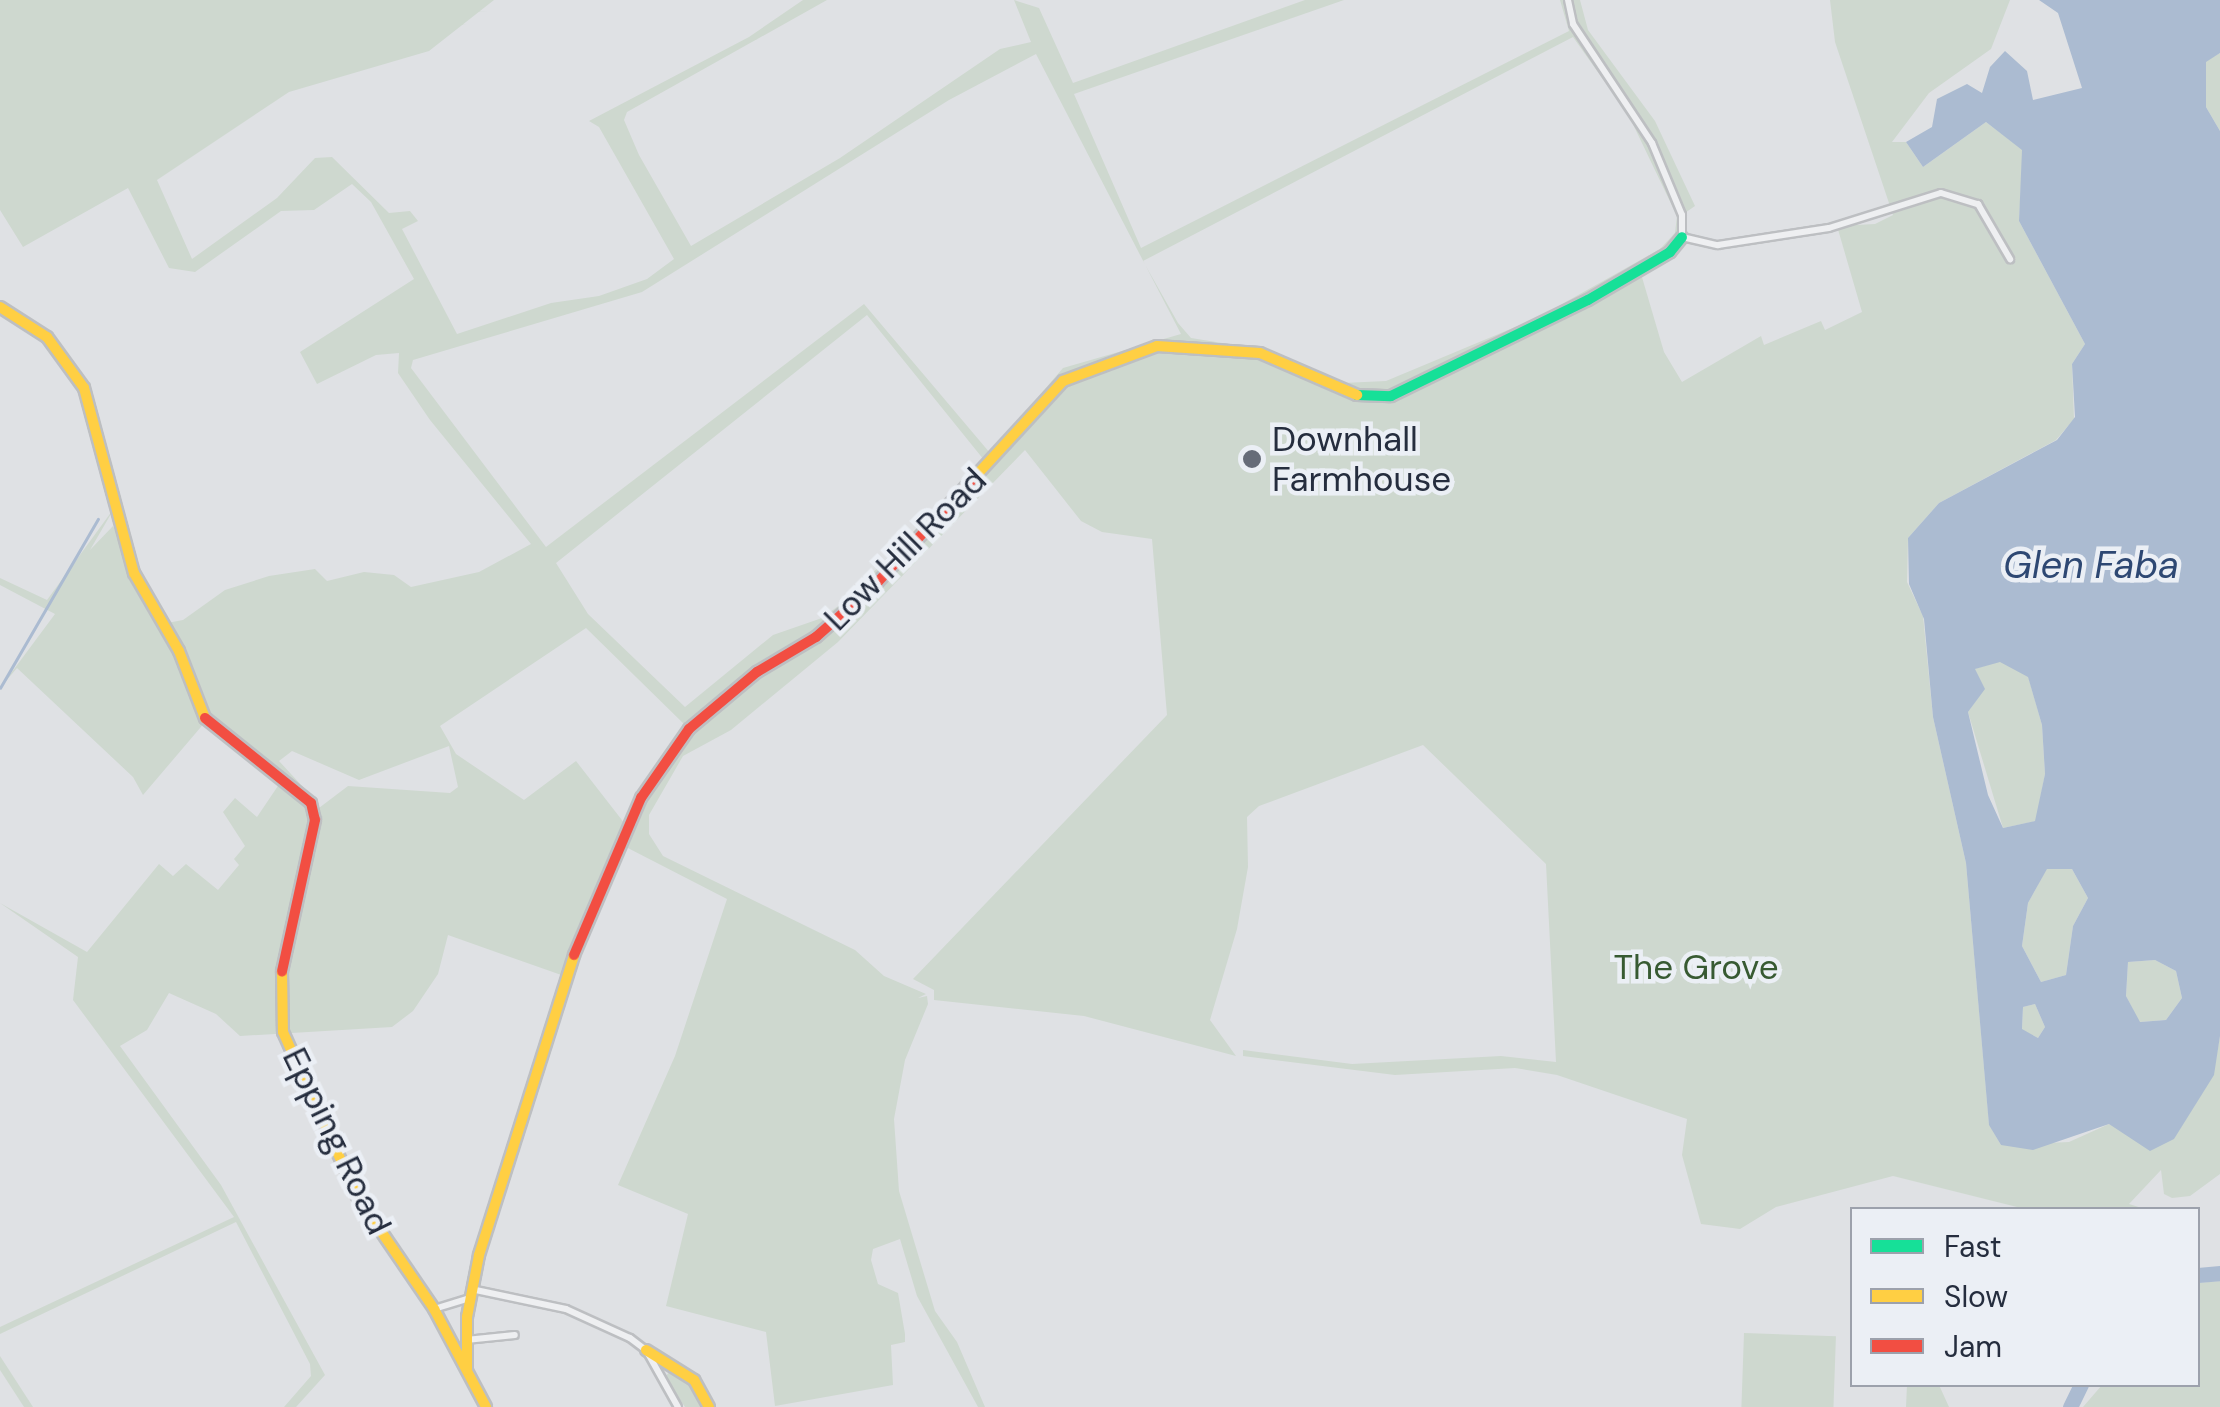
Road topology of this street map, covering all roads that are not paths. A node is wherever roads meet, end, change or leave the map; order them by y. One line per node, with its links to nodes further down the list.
1 (1568, 0): 2 (street)
2 (1682, 237): 3 (street); 5 (street, Low Hill Road)
3 (2010, 259)
4 (0, 307): 6 (street, Epping Road)
5 (470, 1294): 6 (street); 8 (street, Low Hill Road); 9 (street)
6 (434, 1309): 11 (street, Epping Road)
7 (515, 1335): 8 (street)
8 (466, 1340): 11 (street, Low Hill Road)
9 (646, 1350): 10 (street); 12 (street)
10 (673, 1365): 12 (street); 15 (street)
11 (467, 1370): 13 (street, Epping Road)
12 (660, 1378): 14 (street)
13 (486, 1407)
14 (678, 1407)
15 (708, 1407)

